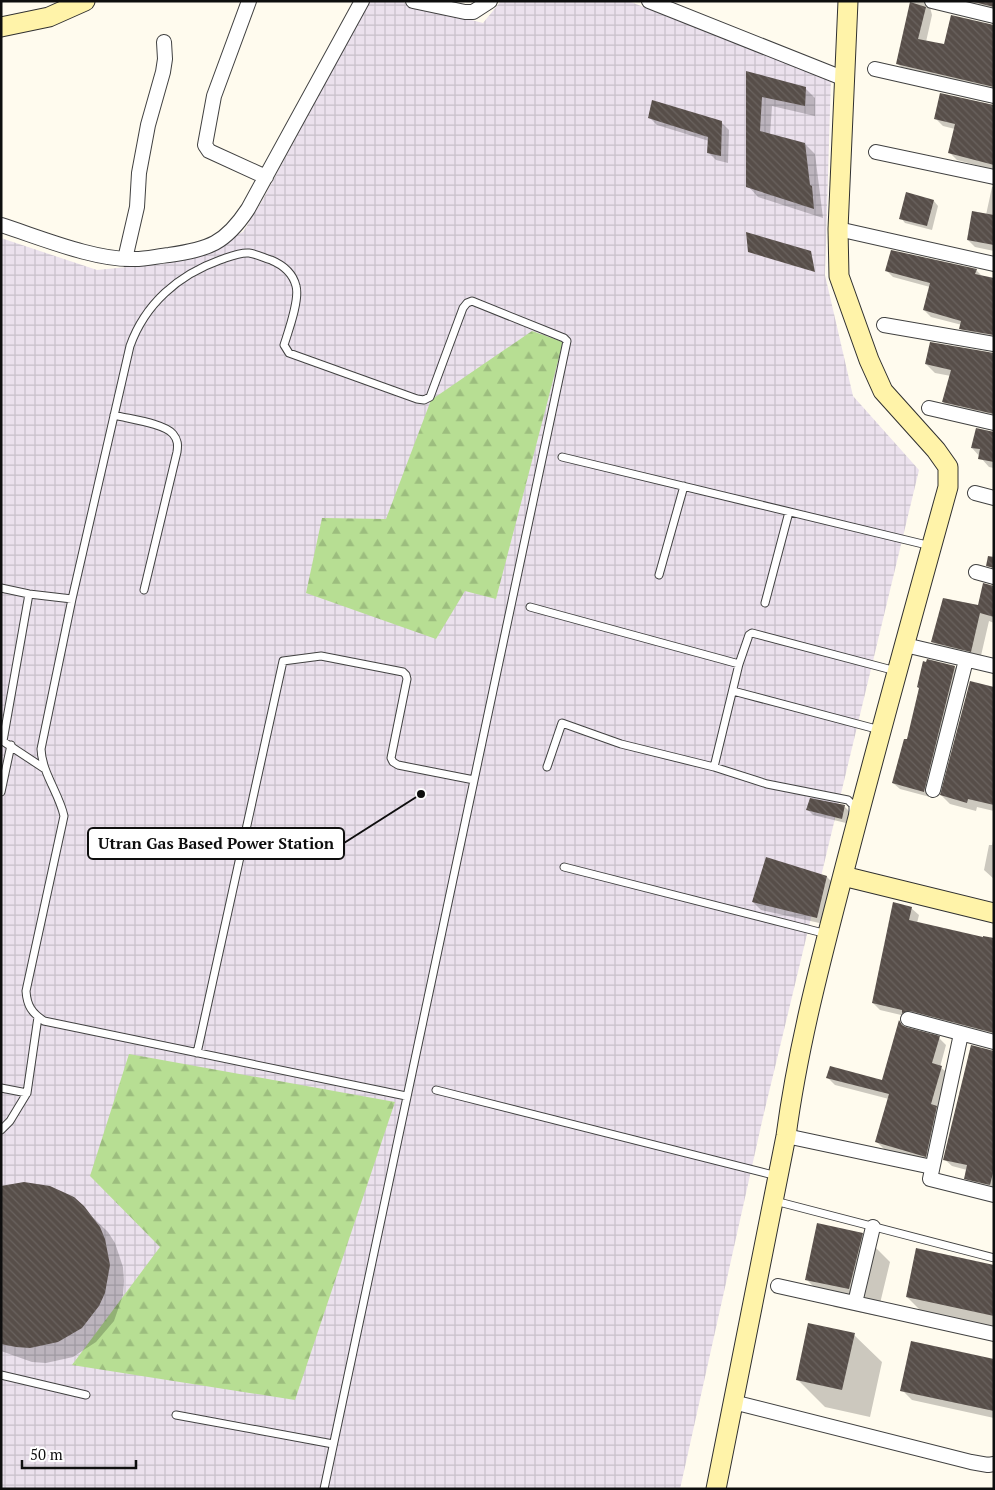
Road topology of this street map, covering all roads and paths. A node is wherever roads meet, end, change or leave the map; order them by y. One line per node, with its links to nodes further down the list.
1 (85, 1): 10 (street)
2 (249, 1): 17 (street)
3 (362, 1): 17 (street)
4 (413, 1): 5 (street)
5 (490, 1)
6 (649, 1): 13 (street)
7 (848, 1): 13 (street)
8 (932, 1): 9 (street)
9 (994, 16)
10 (1, 27)
11 (164, 42): 20 (street)
12 (875, 69): 14 (street)
13 (844, 79): 19 (street)
14 (994, 96)
15 (876, 152): 16 (street)
16 (994, 177)
17 (266, 178): 20 (street)
18 (1, 226): 20 (street)
19 (838, 229): 21 (street); 32 (street)
20 (125, 259)
21 (994, 264)
22 (884, 325): 23 (street)
23 (994, 344)
24 (929, 408): 26 (street)
25 (114, 415): 37 (lane); 39 (lane); 54 (lane)
26 (994, 424)
27 (562, 457): 28 (lane)
28 (684, 486): 31 (lane); 34 (lane)
29 (975, 494): 30 (street)
30 (994, 498)
31 (789, 512): 32 (lane); 40 (lane)
32 (931, 546): 42 (street)
33 (976, 572): 35 (street)
34 (659, 575)
35 (994, 576)
36 (1, 588): 38 (lane)
37 (144, 590)
38 (29, 594): 39 (lane); 49 (lane)
39 (72, 599): 53 (lane)
40 (765, 604)
41 (530, 607): 44 (lane)
42 (905, 645): 43 (street); 46 (street)
43 (966, 660): 45 (street); 55 (street)
44 (740, 664): 46 (lane); 47 (lane)
45 (994, 666)
46 (897, 671): 48 (street)
47 (733, 691): 48 (lane); 52 (lane)
48 (880, 730): 58 (street)
49 (2, 740): 50 (lane)
50 (11, 745): 53 (lane); 56 (lane)
51 (547, 767): 52 (lane)
52 (714, 767): 58 (lane)
53 (45, 770): 61 (lane)
54 (474, 780): 65 (lane); 69 (lane)
55 (933, 790)
56 (1, 792)
57 (564, 868): 60 (lane)
58 (840, 873): 59 (street); 60 (street)
59 (994, 913)
60 (827, 934): 71 (street)
61 (38, 1017): 65 (lane); 68 (lane)
62 (908, 1019): 63 (street)
63 (961, 1034): 64 (street); 72 (street)
64 (994, 1042)
65 (197, 1053): 69 (lane)
66 (1, 1088): 68 (lane)
67 (436, 1090): 73 (lane)
68 (27, 1093): 70 (lane)
69 (406, 1096): 85 (lane)
70 (1, 1130)
71 (786, 1136): 72 (street); 73 (street)
72 (932, 1167): 74 (street)
73 (777, 1176): 75 (street)
74 (994, 1195)
75 (772, 1200): 76 (lane); 83 (street)
76 (873, 1227): 77 (lane); 79 (street)
77 (994, 1258)
78 (778, 1286): 79 (street)
79 (855, 1303): 80 (street)
80 (994, 1334)
81 (1, 1375): 82 (lane)
82 (86, 1395)
83 (733, 1402): 86 (street); 88 (street)
84 (176, 1415): 85 (lane)
85 (333, 1444): 87 (lane)
86 (994, 1464)
87 (324, 1489)
88 (716, 1489)

